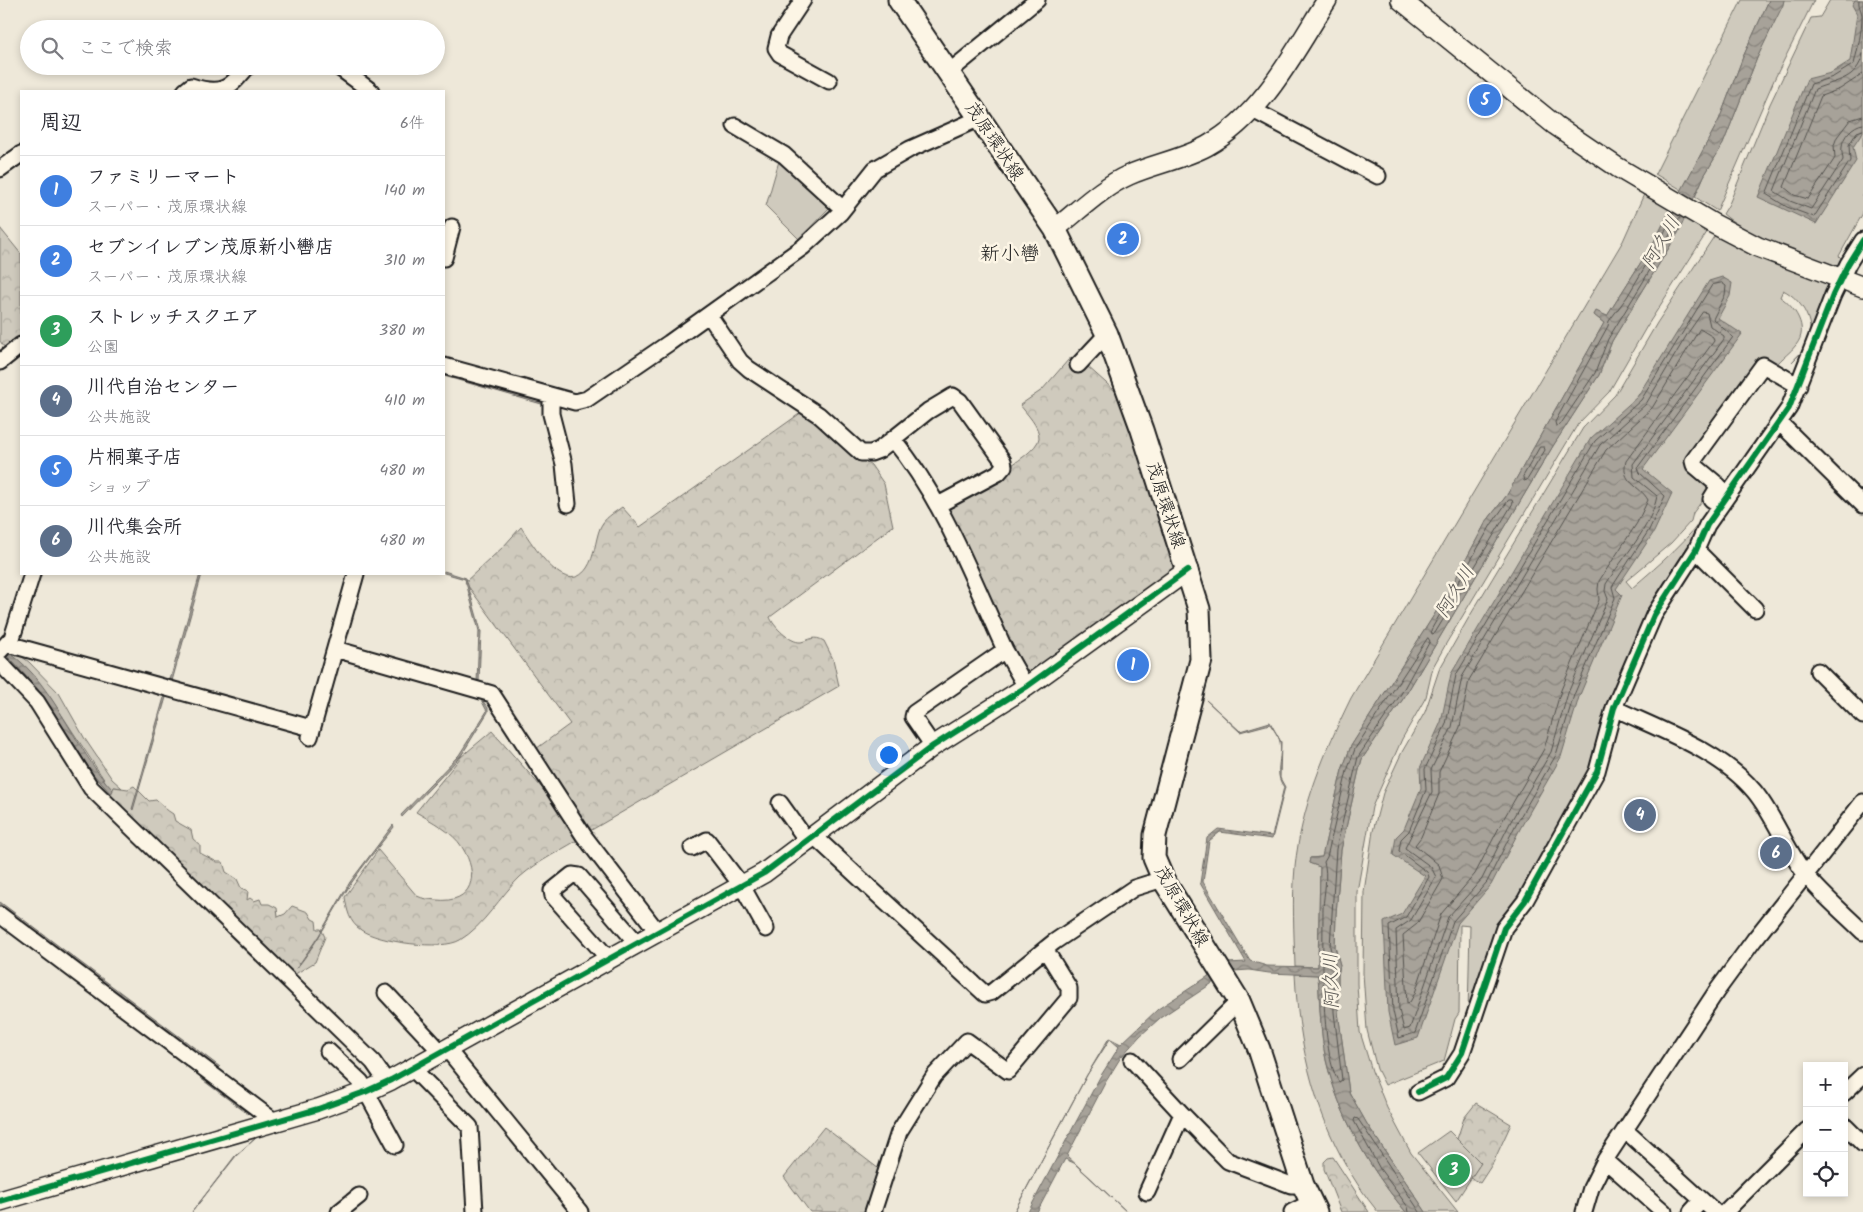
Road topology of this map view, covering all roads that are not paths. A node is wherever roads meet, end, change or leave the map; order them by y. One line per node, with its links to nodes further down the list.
1 (803, 0): 9 (street)
2 (899, 0): 6 (main road, 茂原環状線)
3 (1037, 0): 6 (street)
4 (1327, 0): 14 (street)
5 (1401, 0): 25 (street)
6 (949, 72): 15 (main road, 茂原環状線)
7 (240, 75): 12 (street)
8 (349, 75): 13 (street)
9 (829, 81)
10 (186, 90): 11 (street)
11 (204, 90)
12 (223, 90)
13 (370, 90)
14 (1253, 110): 19 (street); 22 (street)
15 (980, 118): 20 (street); 22 (main road, 茂原環状線)
16 (735, 126): 20 (street)
17 (20, 155): 18 (street)
18 (0, 169)
19 (1378, 176)
20 (843, 209): 27 (street)
21 (452, 227): 24 (street)
22 (1055, 229): 28 (main road, 茂原環状線)
23 (1863, 240): 25 (street)
24 (445, 254)
25 (1841, 279): 26 (street); 33 (street)
26 (1863, 287)
27 (709, 315): 34 (street); 36 (street)
28 (1107, 334): 31 (street); 42 (main road, 茂原環状線)
29 (20, 345): 30 (street)
30 (0, 362)
31 (1078, 364)
32 (445, 366): 34 (street)
33 (1799, 386): 35 (street); 39 (street)
34 (550, 396): 37 (street)
35 (1780, 423): 39 (street); 40 (street)
36 (893, 439): 38 (street); 38 (street)
37 (568, 504)
38 (938, 505): 48 (street)
39 (1720, 505): 41 (street)
40 (1863, 505)
41 (1696, 550): 45 (street); 52 (street)
42 (1188, 570): 51 (street); 60 (main road, 茂原環状線)
43 (32, 575): 46 (street)
44 (356, 575): 47 (street)
45 (1755, 609)
46 (5, 647): 47 (street)
47 (335, 650): 64 (street)
48 (1005, 650): 51 (street); 54 (street)
49 (0, 663): 77 (street)
50 (1818, 671): 53 (street)
51 (1026, 687): 54 (street)
52 (1614, 708): 59 (street); 80 (street)
53 (1863, 716)
54 (933, 746): 57 (street)
55 (1863, 802): 59 (street)
56 (780, 803): 57 (street)
57 (811, 839): 61 (street); 67 (street)
58 (692, 848): 61 (street)
59 (1806, 875): 65 (street); 84 (street)
60 (1163, 879): 67 (street); 70 (main road, 茂原環状線)
61 (742, 886): 63 (street); 64 (street)
62 (0, 915): 82 (street)
63 (766, 929)
64 (657, 931): 66 (street)
65 (1863, 932)
66 (636, 942): 68 (street); 68 (street)
67 (1045, 949): 97 (street)
68 (608, 958): 71 (street)
69 (386, 993): 71 (street)
70 (1239, 1001): 73 (street); 93 (main road, 茂原環状線)
71 (444, 1050): 75 (street); 96 (street)
72 (328, 1051): 79 (street)
73 (1180, 1059)
74 (1132, 1060): 81 (street)
75 (410, 1069): 77 (street); 95 (street)
76 (1863, 1075): 78 (street)
77 (389, 1081): 79 (street)
78 (1848, 1089)
79 (365, 1092): 82 (street); 87 (street)
80 (1418, 1092)
81 (1182, 1114): 89 (street); 93 (street)
82 (274, 1121): 92 (street)
83 (1848, 1129): 86 (street)
84 (1626, 1131): 88 (street); 91 (street)
85 (1803, 1134): 102 (street)
86 (1863, 1144)
87 (395, 1145)
88 (1605, 1160): 98 (street); 99 (street)
89 (1147, 1192)
90 (359, 1196): 94 (street)
91 (1702, 1200): 100 (street); 101 (street)
92 (0, 1201)
93 (1305, 1203)
94 (339, 1212)
95 (475, 1212)
96 (580, 1212)
97 (873, 1212)
98 (1584, 1212)
99 (1664, 1212)
100 (1691, 1212)
101 (1715, 1212)
102 (1725, 1212)

